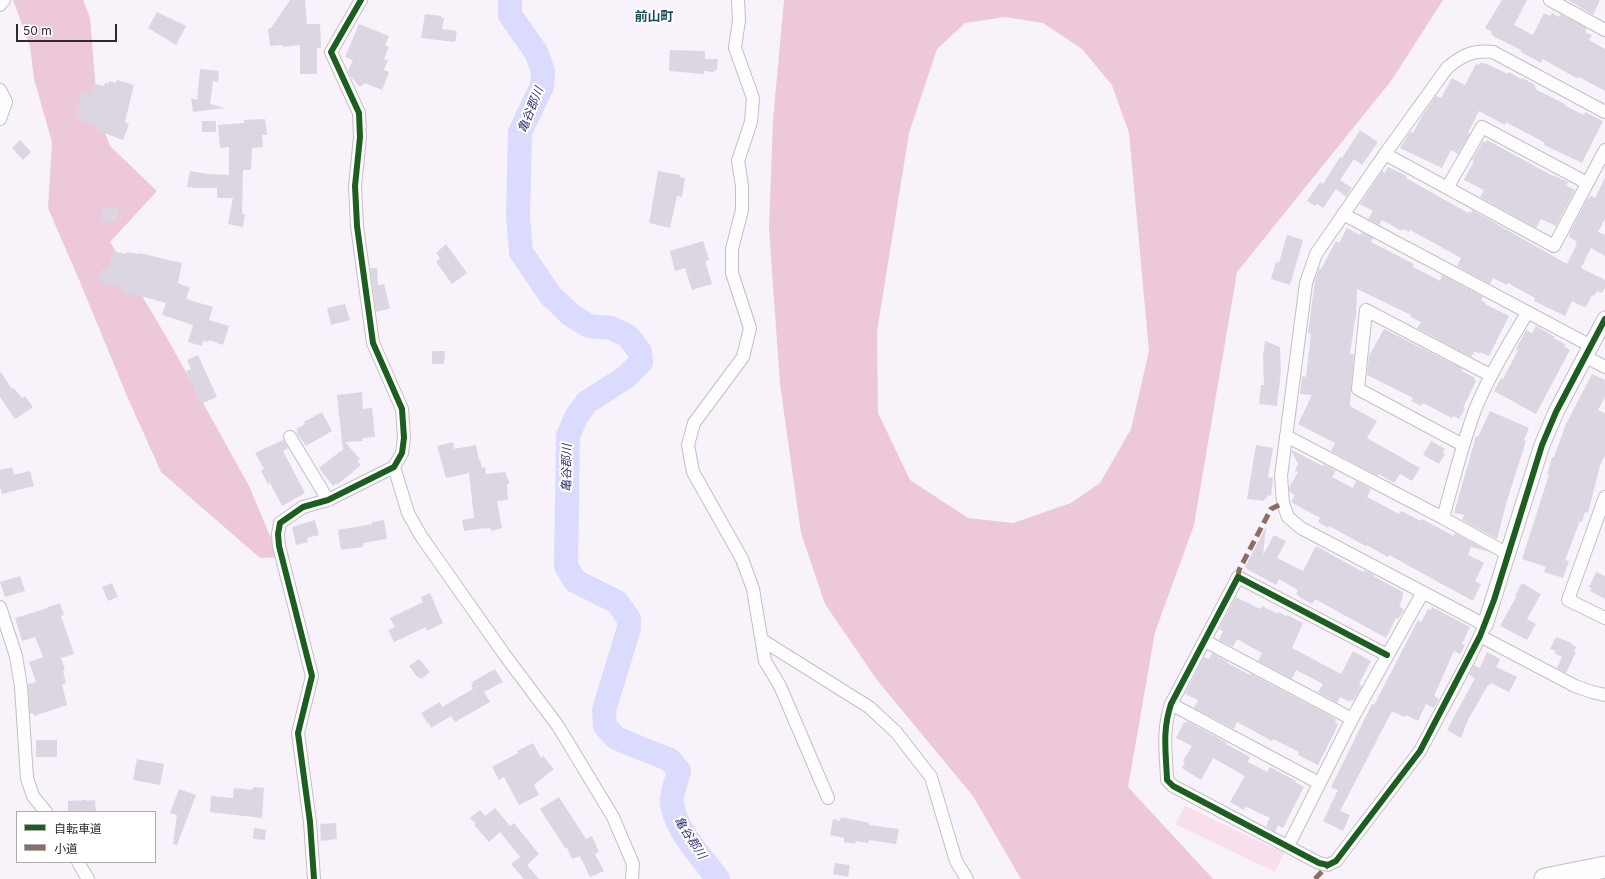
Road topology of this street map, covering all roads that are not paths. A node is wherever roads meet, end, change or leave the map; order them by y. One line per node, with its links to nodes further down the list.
1 (4, 0): 5 (street)
2 (361, 0): 23 (street)
3 (738, 0): 34 (street)
4 (1550, 0): 6 (street)
5 (0, 5)
6 (1604, 28)
7 (0, 90): 9 (street)
8 (1605, 112): 11 (street)
9 (0, 119)
10 (1605, 150): 12 (street)
11 (1385, 154): 13 (street); 14 (street)
12 (1587, 184): 13 (street); 13 (street)
13 (1447, 188)
14 (1343, 214): 15 (street); 20 (street)
15 (1527, 312): 17 (street); 19 (street)
16 (1605, 319): 17 (street)
17 (1589, 351): 18 (street); 29 (street)
18 (1605, 367)
19 (1490, 375): 22 (street); 22 (street)
20 (1286, 436): 26 (street); 30 (street)
21 (290, 437): 25 (street)
22 (1463, 445): 26 (street)
23 (394, 467): 25 (street); 48 (street)
24 (1605, 497): 27 (street)
25 (328, 500): 47 (street)
26 (1442, 518): 29 (street)
27 (1594, 527): 28 (street); 32 (street)
28 (1605, 533)
29 (1508, 554): 33 (street)
30 (1423, 592): 33 (street); 36 (street)
31 (0, 606): 42 (street)
32 (1605, 618)
33 (1483, 631): 37 (street); 43 (street)
34 (762, 640): 41 (street); 49 (street)
35 (1205, 641): 36 (street); 38 (street); 39 (street)
36 (1387, 655): 39 (street)
37 (1605, 695)
38 (1172, 704): 40 (street); 43 (street)
39 (1352, 719): 40 (street)
40 (1319, 783): 43 (street)
41 (828, 798)
42 (45, 811)
43 (1288, 846)
44 (79, 863): 46 (street)
45 (1605, 867): 50 (highway)
46 (88, 879)
47 (314, 879)
48 (632, 879)
49 (967, 879)
50 (1546, 879)

